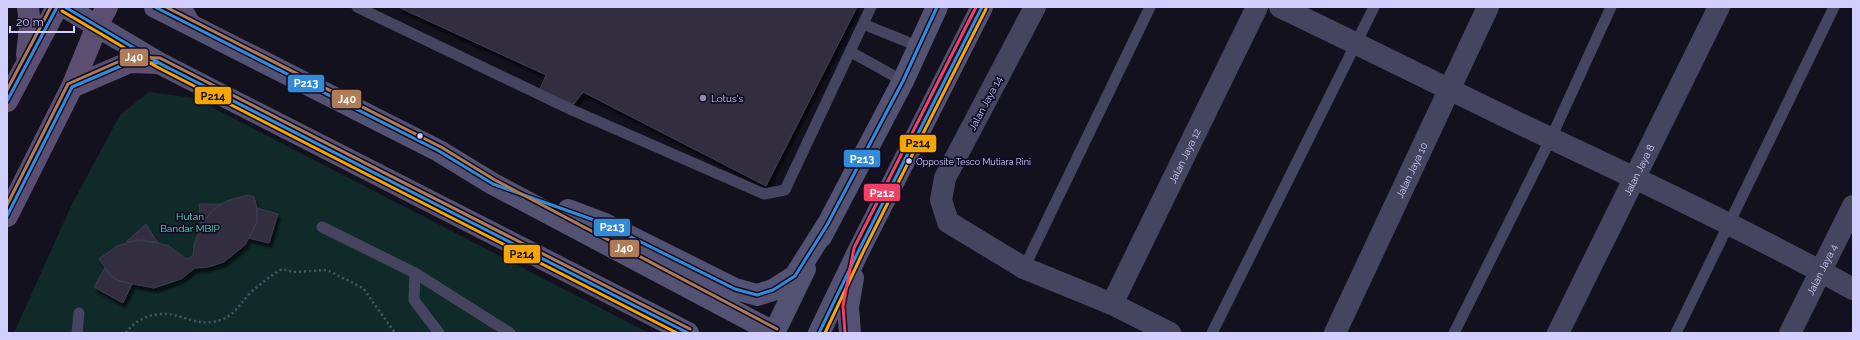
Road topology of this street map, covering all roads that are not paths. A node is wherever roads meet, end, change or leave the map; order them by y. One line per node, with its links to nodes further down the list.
1 (28, 7): 25 (main road)
2 (57, 7): 25 (main road)
3 (65, 7): 21 (main road)
4 (107, 7): 21 (main road)
5 (155, 7): 19 (main road)
6 (356, 7): 24 (lane)
7 (872, 7): 20 (lane)
8 (937, 7): 23 (main road)
9 (982, 7): 39 (main road)
10 (1035, 7): 40 (street, Jalan Jaya 14)
11 (1150, 7): 40 (lane)
12 (1257, 7): 44 (street, Jalan Jaya 12)
13 (1280, 7): 22 (street)
14 (1374, 7): 22 (lane)
15 (1488, 7): 29 (street, Jalan Jaya 10)
16 (1612, 7): 31 (lane)
17 (1719, 7): 32 (street, Jalan Jaya 8)
18 (1834, 7): 36 (lane)
19 (184, 15): 33 (main road)
20 (863, 24): 23 (lane); 24 (lane)
21 (97, 26): 26 (main road); 28 (main road)
22 (1357, 43): 29 (street); 54 (lane)
23 (920, 47): 27 (main road)
24 (851, 52): 27 (lane)
25 (26, 62): 30 (main road)
26 (159, 63): 28 (main road); 49 (main road)
27 (904, 81): 37 (main road)
28 (72, 87): 35 (main road)
29 (1449, 87): 31 (street); 55 (street, Jalan Jaya 10)
30 (7, 101)
31 (1551, 138): 32 (street); 56 (lane)
32 (1635, 176): 36 (street); 57 (street, Jalan Jaya 8)
33 (493, 184): 37 (main road); 50 (main road)
34 (1853, 206): 41 (street, Jalan Jaya 4)
35 (7, 216)
36 (1730, 224): 41 (street); 58 (lane)
37 (827, 225): 50 (main road)
38 (322, 227): 42 (lane)
39 (859, 250): 51 (main road); 52 (main road)
40 (1024, 268): 44 (street)
41 (1821, 272): 43 (street); 59 (street, Jalan Jaya 4)
42 (415, 273): 47 (lane); 48 (lane)
43 (1853, 290)
44 (1112, 304): 53 (street)
45 (79, 313): 46 (lane)
46 (77, 333)
47 (439, 333)
48 (510, 333)
49 (688, 333)
50 (774, 333)
51 (819, 333)
52 (850, 333)
53 (1170, 333)
54 (1212, 333)
55 (1335, 333)
56 (1454, 333)
57 (1558, 333)
58 (1676, 333)
59 (1790, 333)

